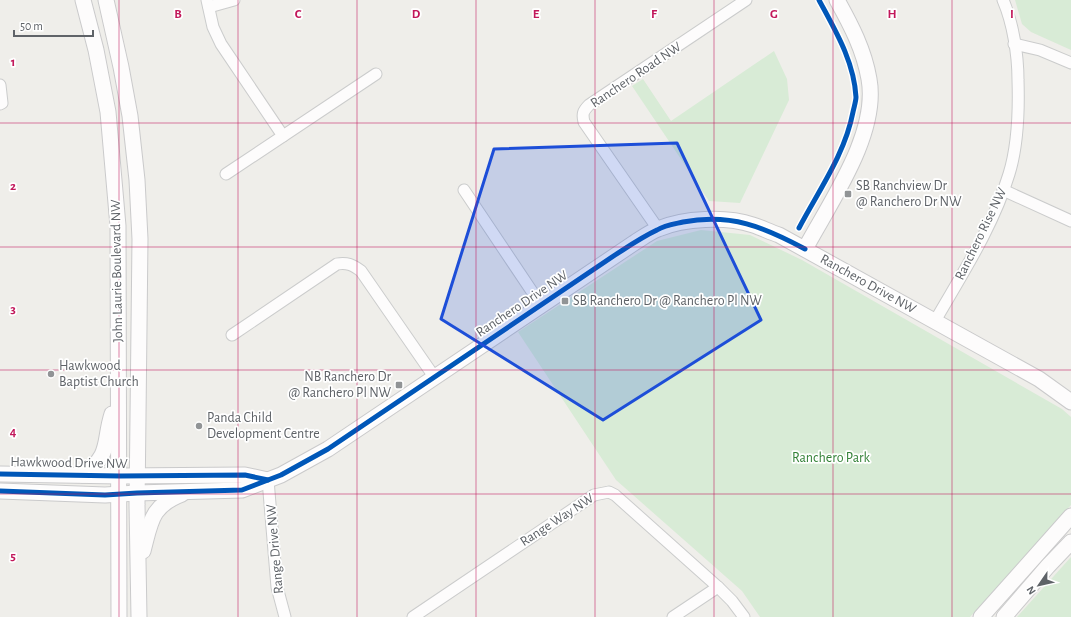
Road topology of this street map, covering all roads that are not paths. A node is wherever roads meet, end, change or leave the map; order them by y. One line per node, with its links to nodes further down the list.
1 (83, 0): 25 (street, John Laurie Boulevard NW)
2 (106, 0): 29 (street, John Laurie Boulevard NW)
3 (234, 0): 7 (street)
4 (746, 0): 18 (street, Ranchero Road NW)
5 (837, 0): 19 (street)
6 (1003, 0): 8 (street, Ranchero Rise NW)
7 (208, 3): 13 (street)
8 (1014, 44): 9 (street); 16 (street, Ranchero Rise NW)
9 (1071, 63)
10 (376, 74): 13 (street)
11 (0, 84): 12 (street)
12 (0, 104)
13 (283, 136): 14 (street)
14 (226, 174)
15 (464, 190): 20 (street)
16 (1003, 190): 17 (street); 21 (street, Ranchero Rise NW)
17 (1071, 221)
18 (658, 229): 19 (street, Ranchero Drive NW); 20 (street, Ranchero Drive NW)
19 (805, 250): 21 (street, Ranchero Drive NW)
20 (541, 305): 23 (street, Ranchero Drive NW)
21 (935, 321): 24 (street, Ranchero Drive NW)
22 (232, 335): 23 (street)
23 (435, 378): 30 (street, Ranchero Drive NW)
24 (1071, 402)
25 (118, 404): 27 (street); 28 (street, John Laurie Boulevard NW)
26 (0, 474): 27 (street, Hawkwood Drive NW)
27 (83, 474): 28 (street, Hawkwood Drive NW)
28 (120, 476): 29 (street, Hawkwood Drive NW); 33 (street, John Laurie Boulevard NW)
29 (138, 476): 30 (street); 34 (street, John Laurie Boulevard NW)
30 (268, 480): 32 (street, Ranchero Drive NW); 41 (street, Range Drive NW)
31 (0, 491): 33 (street, Hawkwood Drive NW)
32 (188, 492): 34 (street, Ranchero Drive NW); 37 (street)
33 (120, 493): 34 (street, Hawkwood Drive NW); 39 (street, John Laurie Boulevard NW)
34 (137, 493): 37 (street, John Laurie Boulevard NW)
35 (1071, 516): 45 (street)
36 (1071, 542): 46 (street)
37 (138, 567): 40 (street, John Laurie Boulevard NW)
38 (718, 587): 42 (street, Range Way NW); 43 (street); 44 (street, Range Way NW)
39 (119, 617)
40 (138, 617)
41 (285, 617)
42 (413, 617)
43 (673, 617)
44 (744, 617)
45 (981, 617)
46 (1004, 617)

